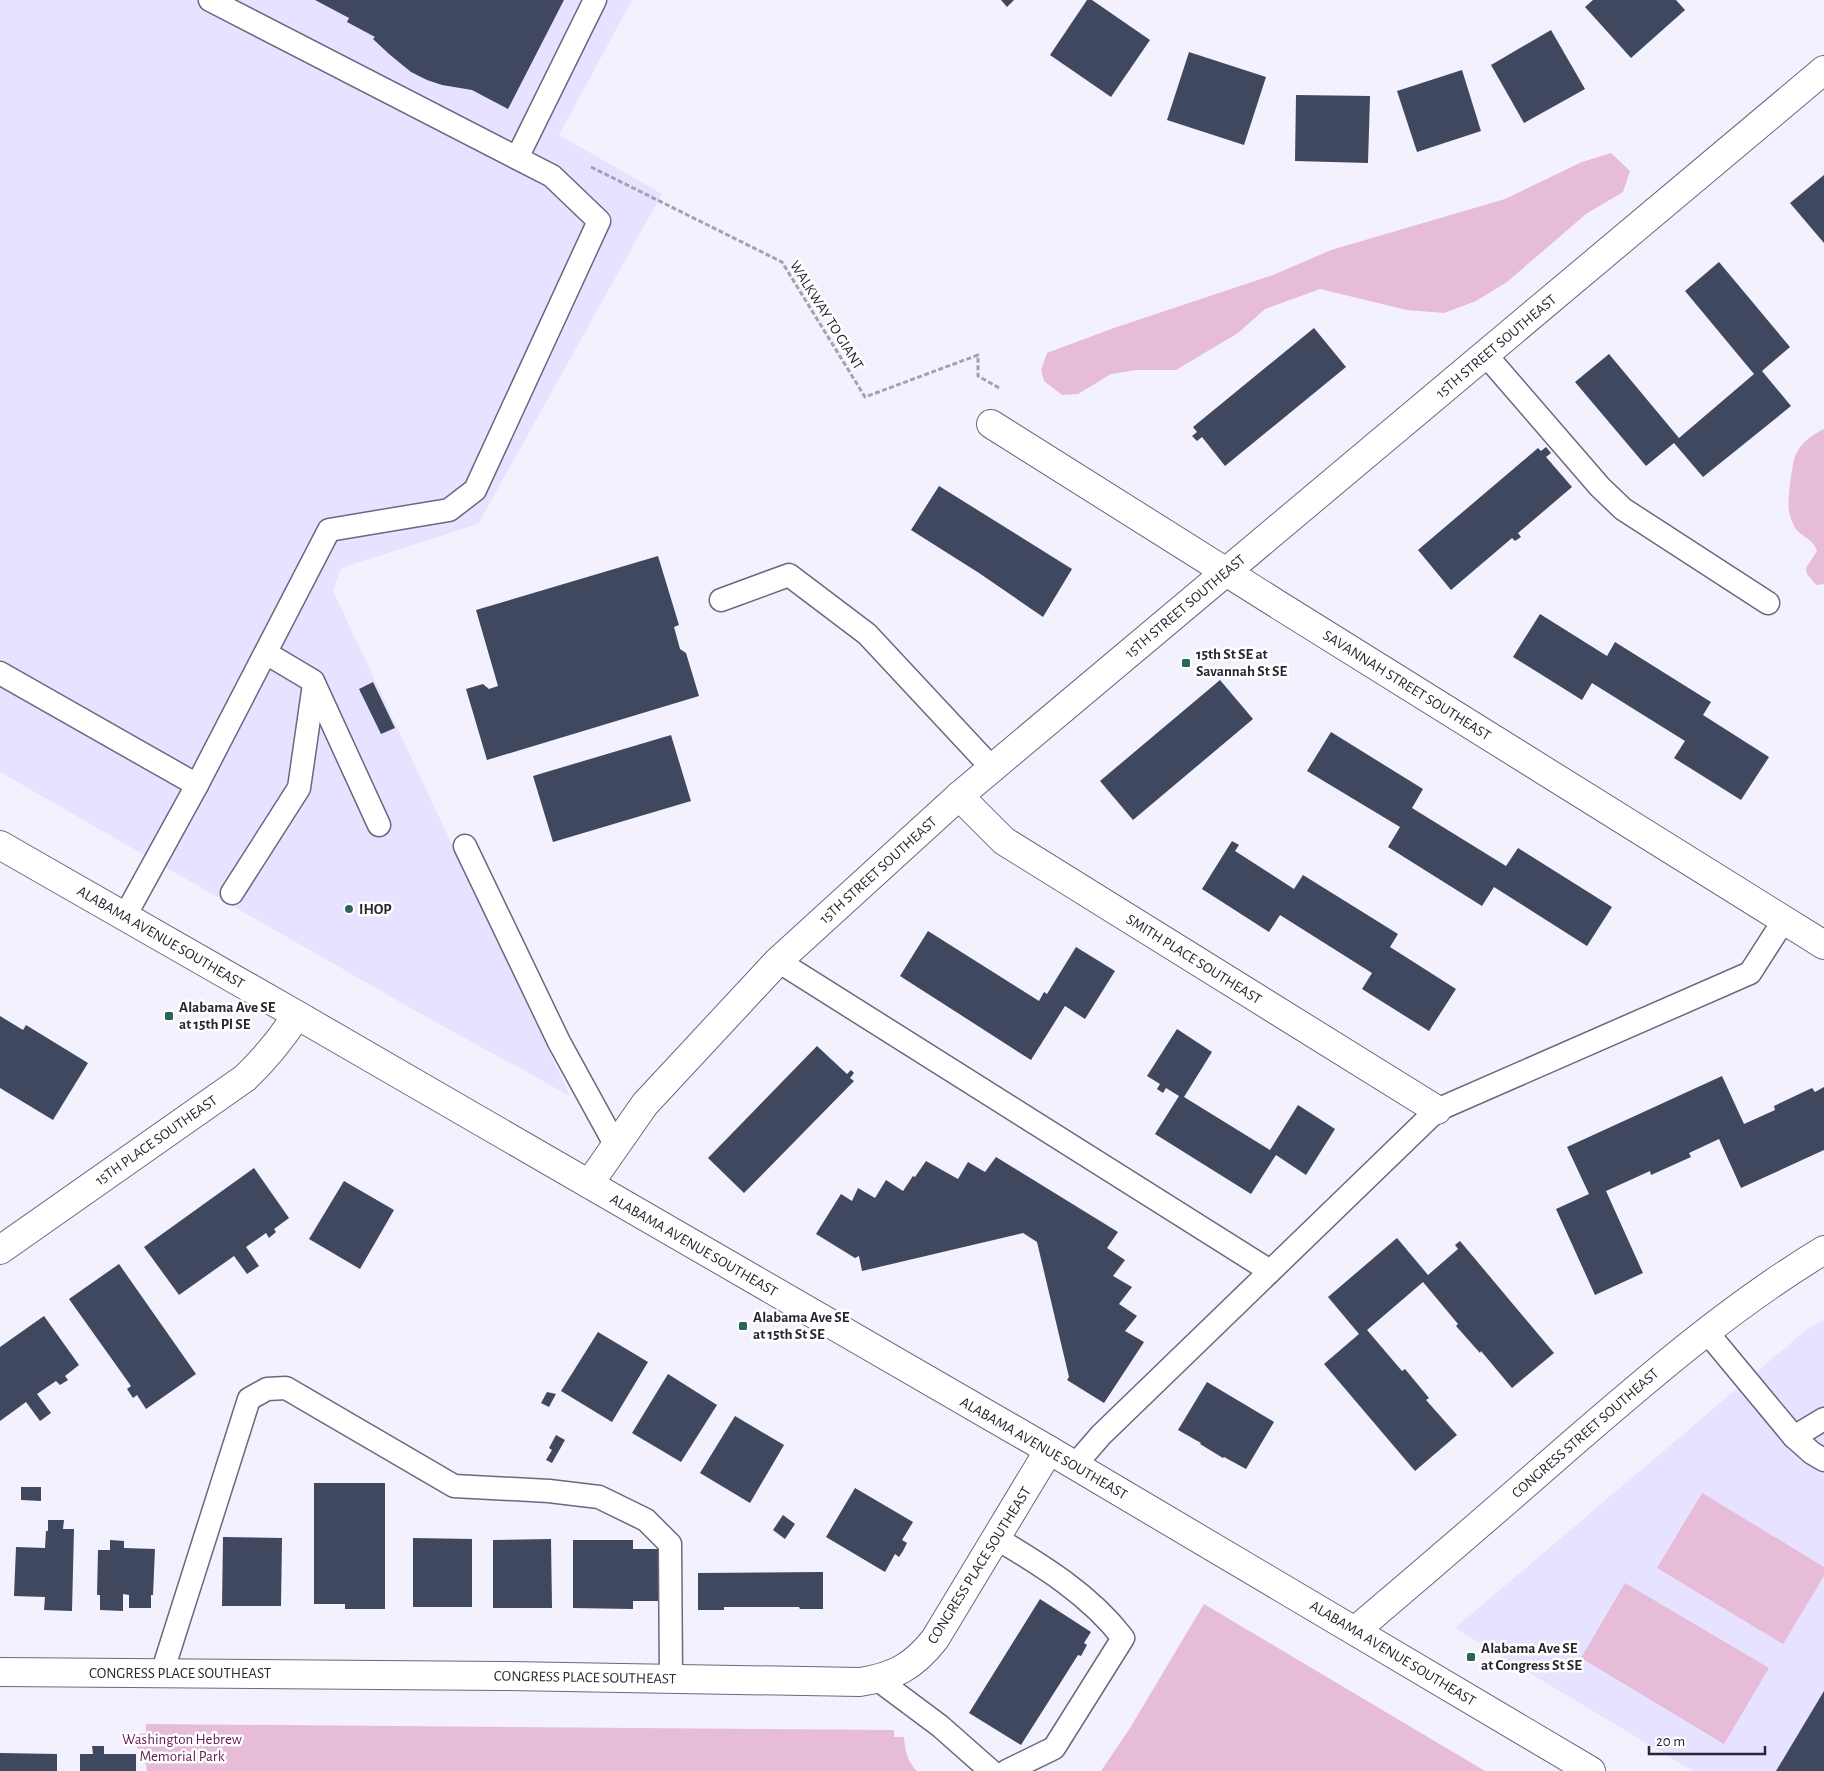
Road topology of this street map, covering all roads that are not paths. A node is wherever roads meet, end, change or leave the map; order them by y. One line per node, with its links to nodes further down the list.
1 (210, 0): 4 (lane)
2 (595, 0): 4 (lane)
3 (1824, 70): 5 (street, 15TH STREET SOUTHEAST)
4 (517, 158): 10 (lane)
5 (1486, 354): 7 (street, 15TH STREET SOUTHEAST); 9 (lane)
6 (991, 424): 7 (street, SAVANNAH STREET SOUTHEAST)
7 (1226, 572): 13 (street, 15TH STREET SOUTHEAST); 21 (street, SAVANNAH STREET SOUTHEAST)
8 (721, 600): 13 (lane)
9 (1768, 603)
10 (266, 653): 12 (lane); 14 (lane)
11 (0, 673): 14 (lane)
12 (314, 684): 16 (lane); 19 (lane)
13 (992, 768): 15 (street, 15TH STREET SOUTHEAST)
14 (197, 785): 20 (lane)
15 (958, 796): 23 (street, 15TH STREET SOUTHEAST); 25 (street, SMITH PLACE SOUTHEAST)
16 (379, 825)
17 (0, 845): 20 (street, ALABAMA AVENUE SOUTHEAST)
18 (465, 846): 26 (lane)
19 (232, 893)
20 (125, 916): 24 (street, ALABAMA AVENUE SOUTHEAST)
21 (1784, 920): 22 (street, SAVANNAH STREET SOUTHEAST); 25 (lane)
22 (1824, 945)
23 (778, 961): 26 (street, 15TH STREET SOUTHEAST); 30 (lane)
24 (297, 1015): 27 (street, ALABAMA AVENUE SOUTHEAST); 28 (street, 15TH PLACE SOUTHEAST)
25 (1437, 1110): 30 (lane)
26 (616, 1146): 27 (street, 15TH STREET SOUTHEAST)
27 (589, 1184): 34 (street, ALABAMA AVENUE SOUTHEAST)
28 (1, 1247)
29 (1824, 1250): 31 (street, CONGRESS STREET SOUTHEAST)
30 (1270, 1271): 36 (lane)
31 (1706, 1331): 33 (lane); 38 (street, CONGRESS STREET SOUTHEAST)
32 (1824, 1419): 33 (lane)
33 (1794, 1437): 35 (lane)
34 (1050, 1450): 36 (street, ALABAMA AVENUE SOUTHEAST); 37 (street, CONGRESS PLACE SOUTHEAST)
35 (1824, 1460)
36 (1075, 1465): 38 (street, ALABAMA AVENUE SOUTHEAST)
37 (996, 1538): 42 (street, CONGRESS PLACE SOUTHEAST); 44 (lane)
38 (1356, 1630): 45 (street, ALABAMA AVENUE SOUTHEAST)
39 (0, 1672): 40 (street, CONGRESS PLACE SOUTHEAST)
40 (162, 1673): 41 (street, CONGRESS PLACE SOUTHEAST); 41 (lane)
41 (671, 1679): 42 (street, CONGRESS PLACE SOUTHEAST)
42 (877, 1679): 43 (lane)
43 (991, 1771)
44 (1007, 1771)
45 (1591, 1771)

